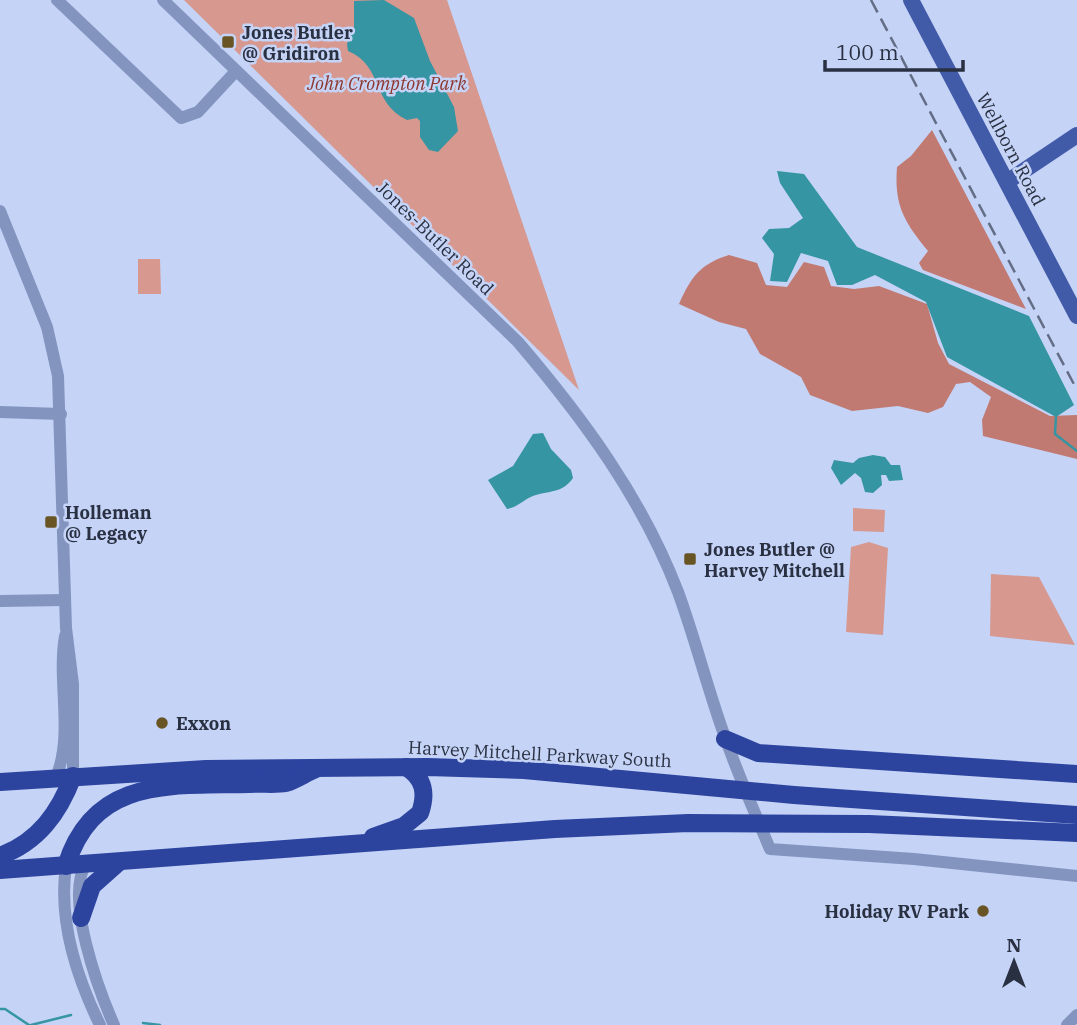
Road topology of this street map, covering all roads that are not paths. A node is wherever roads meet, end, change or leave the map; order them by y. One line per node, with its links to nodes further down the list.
1 (57, 0): 4 (street)
2 (163, 0): 4 (street, Jones-Butler Road)
3 (911, 0): 6 (main road, Wellborn Road)
4 (236, 71): 13 (street, Jones-Butler Road)
5 (1077, 135): 6 (main road)
6 (1007, 182): 8 (main road, Wellborn Road)
7 (0, 211): 10 (street)
8 (1077, 316)
9 (0, 412): 10 (street)
10 (61, 414): 11 (street)
11 (65, 600): 12 (street); 17 (street)
12 (0, 601)
13 (725, 739): 16 (highway); 29 (street, Jones-Butler Road)
14 (322, 766): 15 (highway, Harvey Mitchell Parkway South); 17 (highway, Harvey Mitchell Parkway South); 27 (highway)
15 (406, 767): 19 (highway, Harvey Mitchell Parkway South); 23 (highway)
16 (1077, 774)
17 (64, 777): 18 (highway, Harvey Mitchell Parkway South); 24 (highway)
18 (0, 782)
19 (1077, 815)
20 (974, 827): 21 (highway); 22 (highway); 23 (highway)
21 (1077, 834)
22 (1077, 844)
23 (349, 845): 25 (highway)
24 (0, 856)
25 (120, 861): 26 (highway); 30 (highway)
26 (86, 864): 27 (highway); 30 (street)
27 (66, 866): 28 (highway); 32 (street)
28 (0, 870)
29 (1077, 876)
30 (81, 918): 33 (street)
31 (1077, 1015): 34 (street)
32 (100, 1025)
33 (114, 1025)
34 (1067, 1025)

